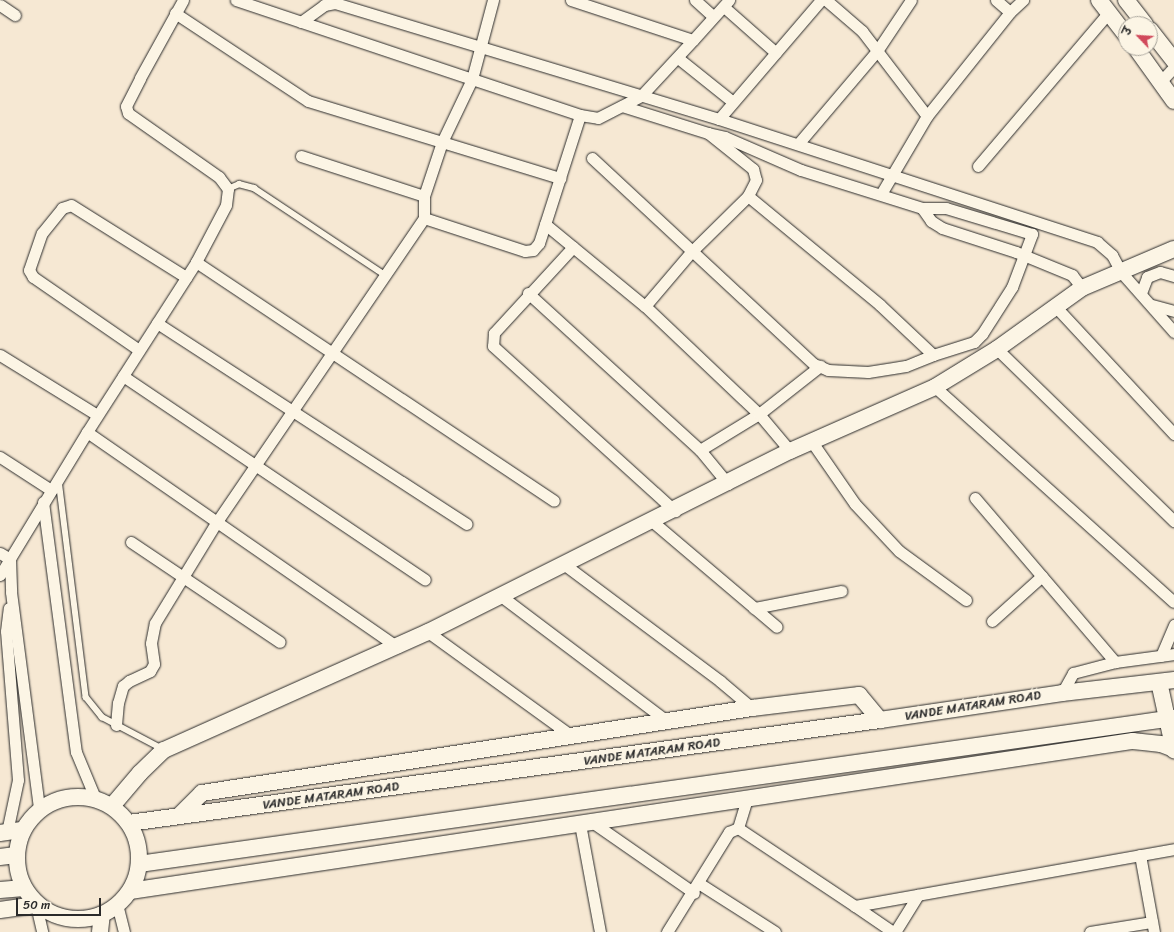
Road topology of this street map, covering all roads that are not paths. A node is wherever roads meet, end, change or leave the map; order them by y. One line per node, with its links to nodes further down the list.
1 (183, 0): 18 (street)
2 (236, 0): 22 (street)
3 (493, 0): 26 (street)
4 (571, 0): 14 (street)
5 (695, 0): 20 (street)
6 (821, 0): 28 (street)
7 (826, 0): 27 (street)
8 (911, 0): 27 (street)
9 (996, 0): 17 (street)
10 (1023, 0): 17 (street)
11 (1126, 0): 21 (street)
12 (330, 1): 22 (street); 26 (street)
13 (726, 3): 20 (street); 28 (street)
14 (594, 4): 24 (street)
15 (0, 5): 19 (street)
16 (1106, 5): 23 (street); 47 (street)
17 (1010, 12): 40 (street)
18 (175, 13): 43 (street); 50 (street)
19 (16, 15)
20 (713, 16): 24 (street)
21 (1139, 16)
22 (301, 22): 33 (street)
23 (1118, 23)
24 (693, 40): 30 (street)
25 (1158, 40): 31 (street)
26 (482, 45): 33 (street); 35 (street)
27 (877, 51): 40 (street); 44 (street)
28 (776, 52): 37 (street)
29 (1142, 56): 34 (street)
30 (678, 58): 35 (street); 37 (street)
31 (1174, 61)
32 (1174, 67): 34 (street)
33 (472, 79): 39 (street); 43 (street)
34 (1162, 80): 36 (street)
35 (641, 96): 38 (street); 41 (street)
36 (1174, 101)
37 (733, 102): 41 (street)
38 (622, 106): 39 (street); 42 (street)
39 (580, 115): 49 (street)
40 (927, 116): 48 (street)
41 (719, 119): 44 (street)
42 (708, 133): 51 (street); 53 (street)
43 (442, 142): 49 (street); 52 (street)
44 (798, 144): 48 (street)
45 (301, 156): 52 (street)
46 (592, 158): 59 (street)
47 (978, 166)
48 (891, 173): 51 (street); 62 (street)
49 (560, 178): 56 (street)
50 (228, 189): 61 (street); 63 (lane)
51 (881, 194): 54 (street)
52 (424, 196): 55 (street)
53 (748, 196): 59 (street); 79 (street)
54 (922, 208): 60 (street); 60 (street)
55 (424, 218): 56 (street); 63 (street)
56 (545, 224): 57 (street)
57 (573, 247): 67 (street); 70 (street)
58 (1174, 249): 62 (street)
59 (690, 252): 70 (street); 80 (street)
60 (1023, 257): 66 (street); 79 (street)
61 (196, 262): 65 (street); 77 (street)
62 (1121, 272): 66 (street); 68 (street)
63 (385, 275): 77 (street)
64 (1174, 276): 68 (street)
65 (186, 277): 73 (street); 76 (street)
66 (1082, 288): 71 (street)
67 (528, 293): 89 (street); 99 (street)
68 (1141, 293): 69 (street)
69 (1152, 305): 72 (street); 74 (street)
70 (645, 306): 84 (street)
71 (1055, 306): 75 (street); 87 (street)
72 (1174, 312)
73 (157, 323): 76 (street); 83 (street)
74 (1174, 332)
75 (997, 349): 82 (street); 100 (street)
76 (139, 350): 81 (street)
77 (332, 352): 83 (street); 97 (street)
78 (0, 355): 85 (street)
79 (933, 355): 80 (street)
80 (820, 366): 84 (street)
81 (123, 376): 85 (street); 92 (street)
82 (935, 388): 88 (street); 116 (street)
83 (294, 412): 92 (street); 103 (street)
84 (759, 414): 89 (street); 90 (street)
85 (97, 416): 86 (street)
86 (87, 432): 93 (street); 102 (street)
87 (1174, 434)
88 (812, 442): 90 (street); 115 (street)
89 (700, 450): 94 (street)
90 (790, 451): 94 (street)
91 (0, 457): 95 (street)
92 (256, 466): 102 (street); 111 (street)
93 (59, 478): 95 (street); 133 (lane)
94 (728, 484): 99 (street)
95 (51, 490): 98 (street)
96 (975, 498): 109 (street)
97 (554, 501)
98 (43, 502): 106 (street); 140 (street)
99 (675, 511): 101 (street)
100 (1174, 521)
101 (653, 522): 107 (street); 117 (street)
102 (216, 523): 110 (street); 123 (street)
103 (466, 524)
104 (131, 542): 110 (street)
105 (0, 553): 106 (street)
106 (10, 559): 108 (street); 113 (street)
107 (565, 565): 114 (street); 129 (street)
108 (0, 575)
109 (1042, 576): 118 (street); 126 (street)
110 (184, 579): 122 (street); 133 (street)
111 (425, 580)
112 (841, 591): 117 (street)
113 (11, 592): 142 (street); 147 (street)
114 (501, 596): 121 (street); 132 (street)
115 (966, 600)
116 (1174, 602)
117 (754, 608): 120 (street)
118 (992, 621)
119 (1174, 626): 125 (street)
120 (777, 627)
121 (428, 632): 123 (street); 135 (street)
122 (280, 642)
123 (398, 647): 138 (street)
124 (1174, 654): 125 (street)
125 (1161, 656): 126 (street)
126 (1115, 662): 128 (street)
127 (1167, 681): 128 (street, VANDE MATARAM ROAD); 130 (street)
128 (1062, 693): 131 (street, VANDE MATARAM ROAD)
129 (752, 708): 131 (street); 132 (street)
130 (1170, 718): 134 (street); 137 (street)
131 (880, 720): 143 (street, VANDE MATARAM ROAD)
132 (668, 722): 135 (street)
133 (116, 725): 138 (lane)
134 (1117, 726): 136 (street); 152 (street)
135 (573, 737): 143 (street)
136 (1119, 744): 137 (street); 139 (street)
137 (1173, 744)
138 (164, 750): 141 (street)
139 (747, 799): 145 (street); 146 (street)
140 (96, 800): 141 (street); 142 (street)
141 (112, 806): 144 (street)
142 (39, 810): 147 (street)
143 (179, 816): 144 (street, VANDE MATARAM ROAD)
144 (129, 823): 152 (street)
145 (586, 823): 154 (street); 156 (street); 168 (street)
146 (738, 828): 154 (street); 160 (street)
147 (10, 831): 149 (street)
148 (1174, 849): 150 (street)
149 (16, 855): 151 (street); 153 (street)
150 (1140, 856): 157 (street); 164 (street)
151 (0, 857)
152 (139, 864): 156 (street)
153 (24, 888): 155 (street); 159 (street)
154 (697, 888): 169 (street); 170 (street)
155 (0, 890)
156 (130, 891): 158 (street)
157 (918, 895): 160 (street); 171 (street)
158 (117, 904): 162 (street); 167 (street)
159 (36, 905): 161 (street); 163 (street); 165 (street)
160 (855, 906): 171 (street)
161 (0, 910)
162 (102, 914): 163 (street); 166 (street)
163 (63, 924)
164 (1153, 927): 172 (street)
165 (42, 932)
166 (100, 932)
167 (124, 932)
168 (600, 932)
169 (667, 932)
170 (775, 932)
171 (894, 932)
172 (1090, 932)

